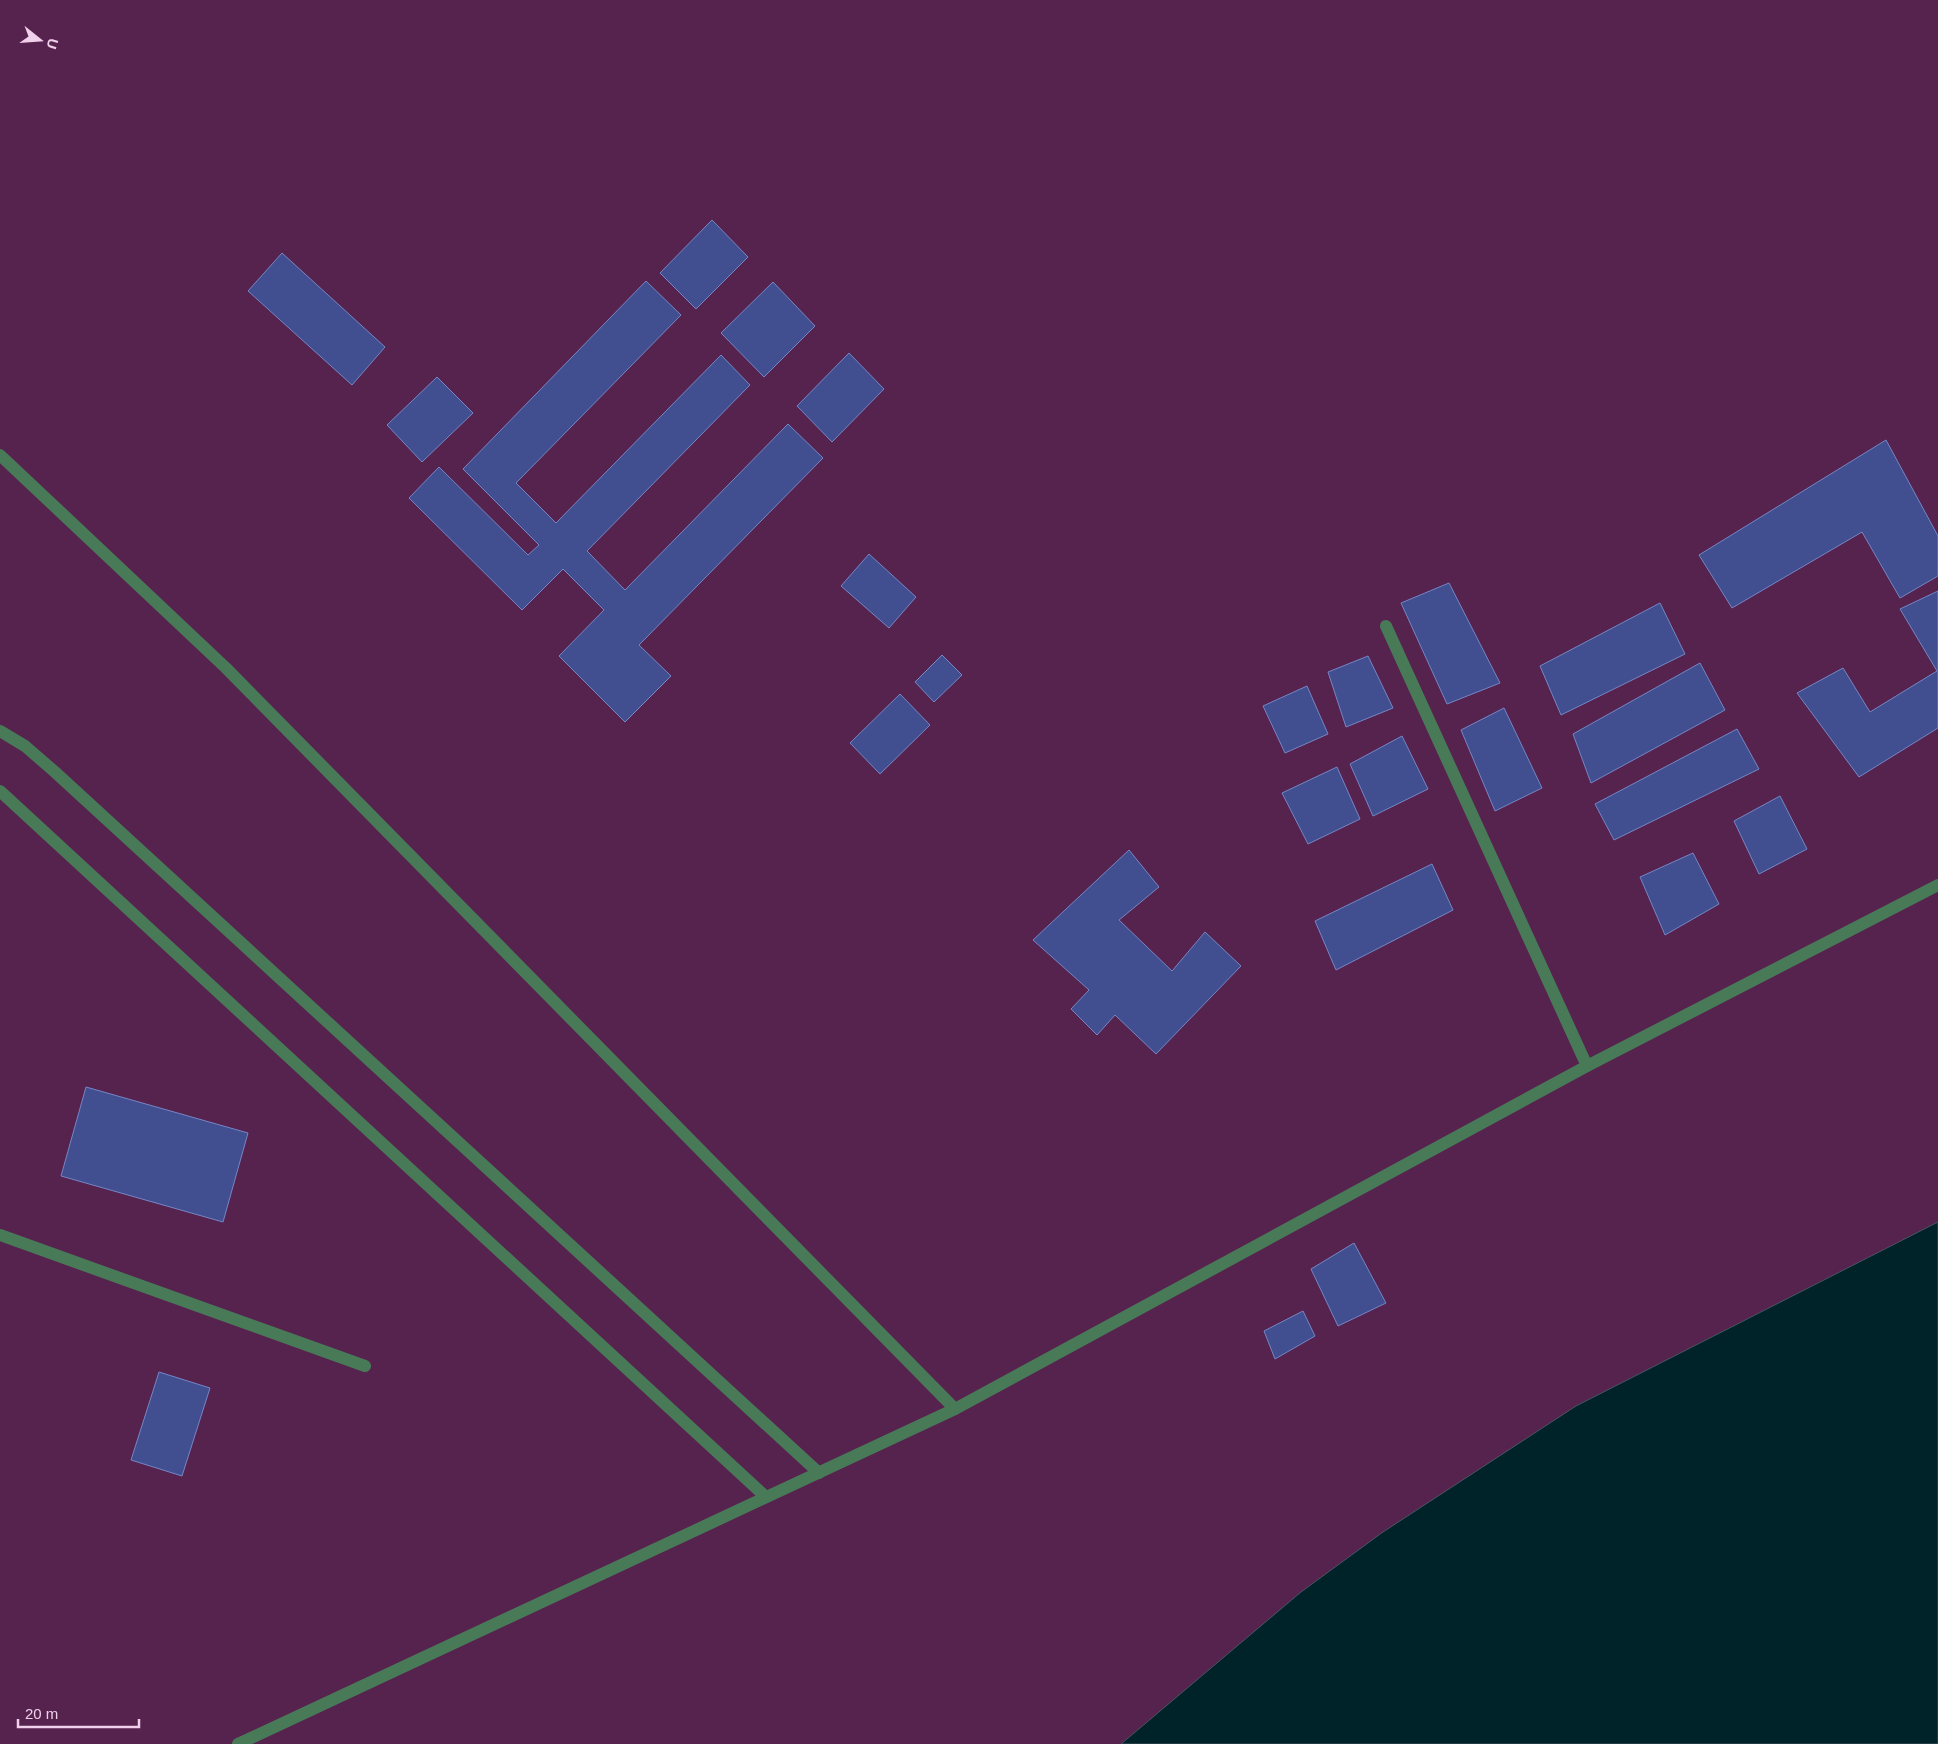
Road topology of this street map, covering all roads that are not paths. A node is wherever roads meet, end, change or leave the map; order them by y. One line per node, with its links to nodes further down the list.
1 (0, 455): 9 (street)
2 (1386, 626): 6 (street)
3 (0, 731): 10 (street)
4 (0, 792): 11 (street)
5 (1938, 885): 6 (street)
6 (1587, 1066): 9 (street)
7 (0, 1235): 8 (street)
8 (365, 1366)
9 (956, 1409): 10 (street)
10 (819, 1473): 11 (street)
11 (766, 1497): 12 (street)
12 (238, 1744)

